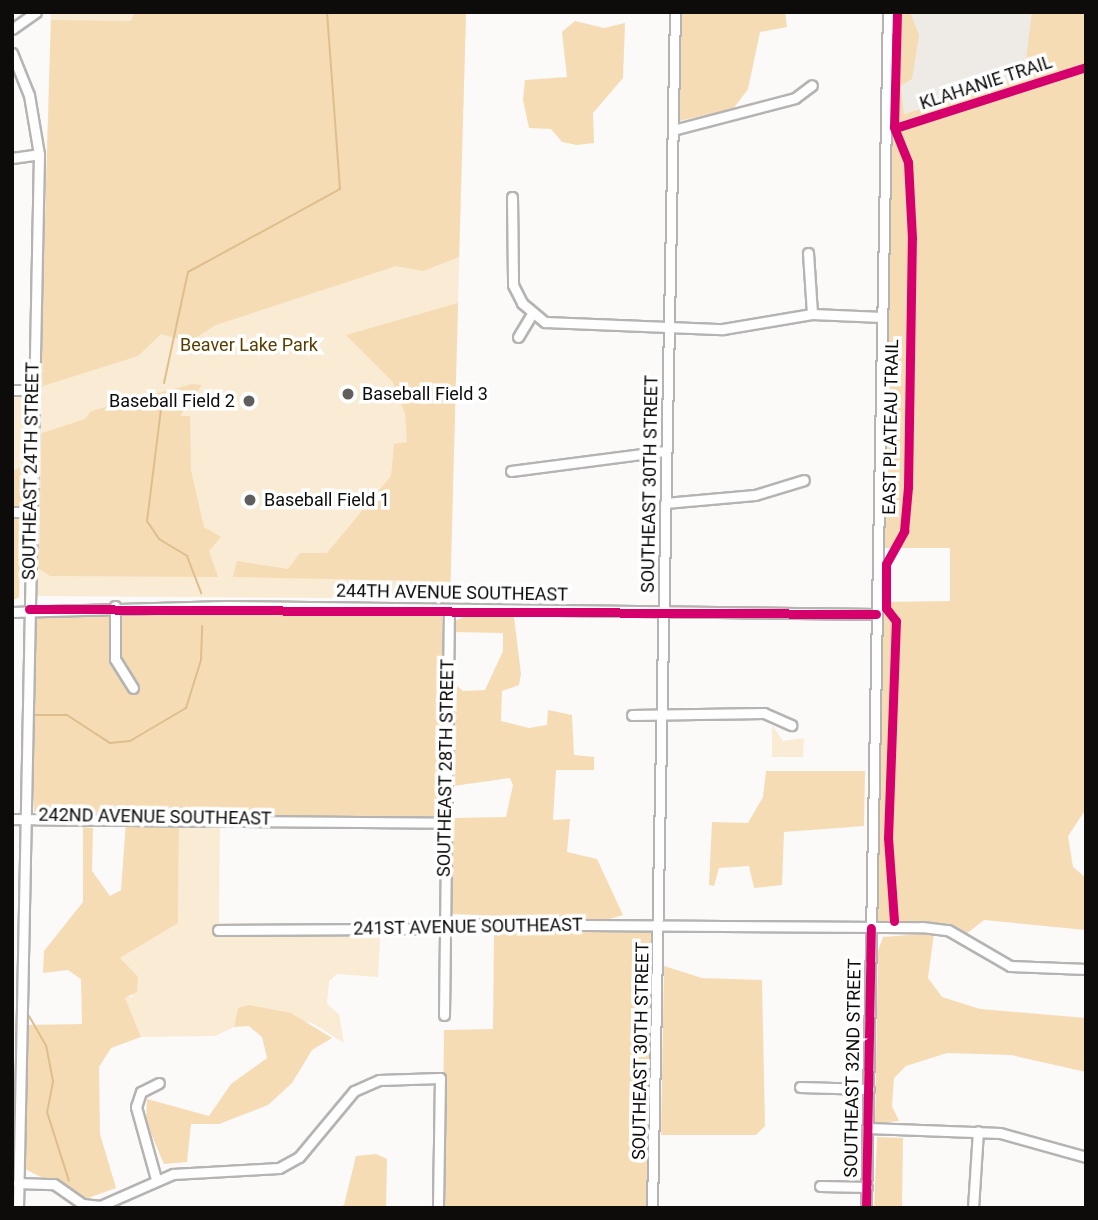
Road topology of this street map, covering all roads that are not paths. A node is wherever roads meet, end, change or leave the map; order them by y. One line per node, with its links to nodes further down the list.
1 (36, 12): 4 (street)
2 (675, 12): 7 (street, SOUTHEAST 30TH STREET)
3 (888, 12): 14 (street, SOUTHEAST 32ND STREET)
4 (12, 29)
5 (12, 53): 8 (street, SOUTHEAST 24TH STREET)
6 (812, 85): 7 (street)
7 (673, 130): 15 (street, SOUTHEAST 30TH STREET)
8 (39, 154): 9 (street); 18 (street, SOUTHEAST 24TH STREET)
9 (12, 158)
10 (512, 197): 12 (street)
11 (808, 253): 13 (street)
12 (532, 314): 15 (street); 16 (street)
13 (812, 314): 14 (street); 15 (street)
14 (882, 317): 30 (street, SOUTHEAST 32ND STREET)
15 (669, 327): 19 (street, SOUTHEAST 30TH STREET)
16 (518, 337)
17 (12, 390): 18 (street)
18 (32, 390): 24 (street, SOUTHEAST 24TH STREET)
19 (666, 451): 20 (street); 22 (street, SOUTHEAST 30TH STREET)
20 (511, 471)
21 (804, 480): 22 (street)
22 (665, 503): 28 (street, SOUTHEAST 30TH STREET)
23 (12, 512): 24 (street)
24 (30, 512): 26 (street, SOUTHEAST 24TH STREET)
25 (115, 606): 26 (street, 244TH AVENUE SOUTHEAST); 27 (street, 244TH AVENUE SOUTHEAST); 31 (street)
26 (29, 609): 29 (street, 244TH AVENUE SOUTHEAST); 36 (street, SOUTHEAST 24TH STREET)
27 (449, 610): 28 (street, 244TH AVENUE SOUTHEAST); 38 (street, SOUTHEAST 28TH STREET)
28 (664, 611): 30 (street, 244TH AVENUE SOUTHEAST); 33 (street, SOUTHEAST 30TH STREET)
29 (12, 612)
30 (876, 614): 41 (street, SOUTHEAST 32ND STREET)
31 (133, 688)
32 (632, 715): 33 (street)
33 (662, 715): 34 (street); 40 (street, SOUTHEAST 30TH STREET)
34 (791, 725)
35 (12, 812): 36 (street, 242ND AVENUE SOUTHEAST)
36 (24, 816): 37 (street, 242ND AVENUE SOUTHEAST); 38 (street, 242ND AVENUE SOUTHEAST); 45 (street, SOUTHEAST 24TH STREET)
37 (12, 819)
38 (444, 823): 39 (street, SOUTHEAST 28TH STREET)
39 (444, 926): 40 (street, 241ST AVENUE SOUTHEAST); 42 (street, 241ST AVENUE SOUTHEAST); 44 (street, SOUTHEAST 28TH STREET)
40 (660, 926): 41 (street, 241ST AVENUE SOUTHEAST); 58 (street, SOUTHEAST 30TH STREET)
41 (871, 928): 43 (street, 241ST AVENUE SOUTHEAST); 48 (street, SOUTHEAST 32ND STREET)
42 (218, 930)
43 (1086, 969)
44 (444, 1015)
45 (16, 1064): 53 (street, SOUTHEAST 24TH STREET)
46 (159, 1083): 52 (street)
47 (800, 1087): 48 (street)
48 (869, 1089): 49 (street, SOUTHEAST 32ND STREET)
49 (868, 1128): 50 (street); 55 (street, SOUTHEAST 32ND STREET)
50 (978, 1131): 51 (street); 60 (street)
51 (1086, 1157)
52 (156, 1179): 53 (street); 57 (street)
53 (18, 1183): 56 (street, SOUTHEAST 24TH STREET)
54 (820, 1186): 55 (street)
55 (867, 1187): 59 (street, SOUTHEAST 32ND STREET)
56 (18, 1208)
57 (438, 1208)
58 (652, 1208)
59 (866, 1208)
60 (973, 1208)

